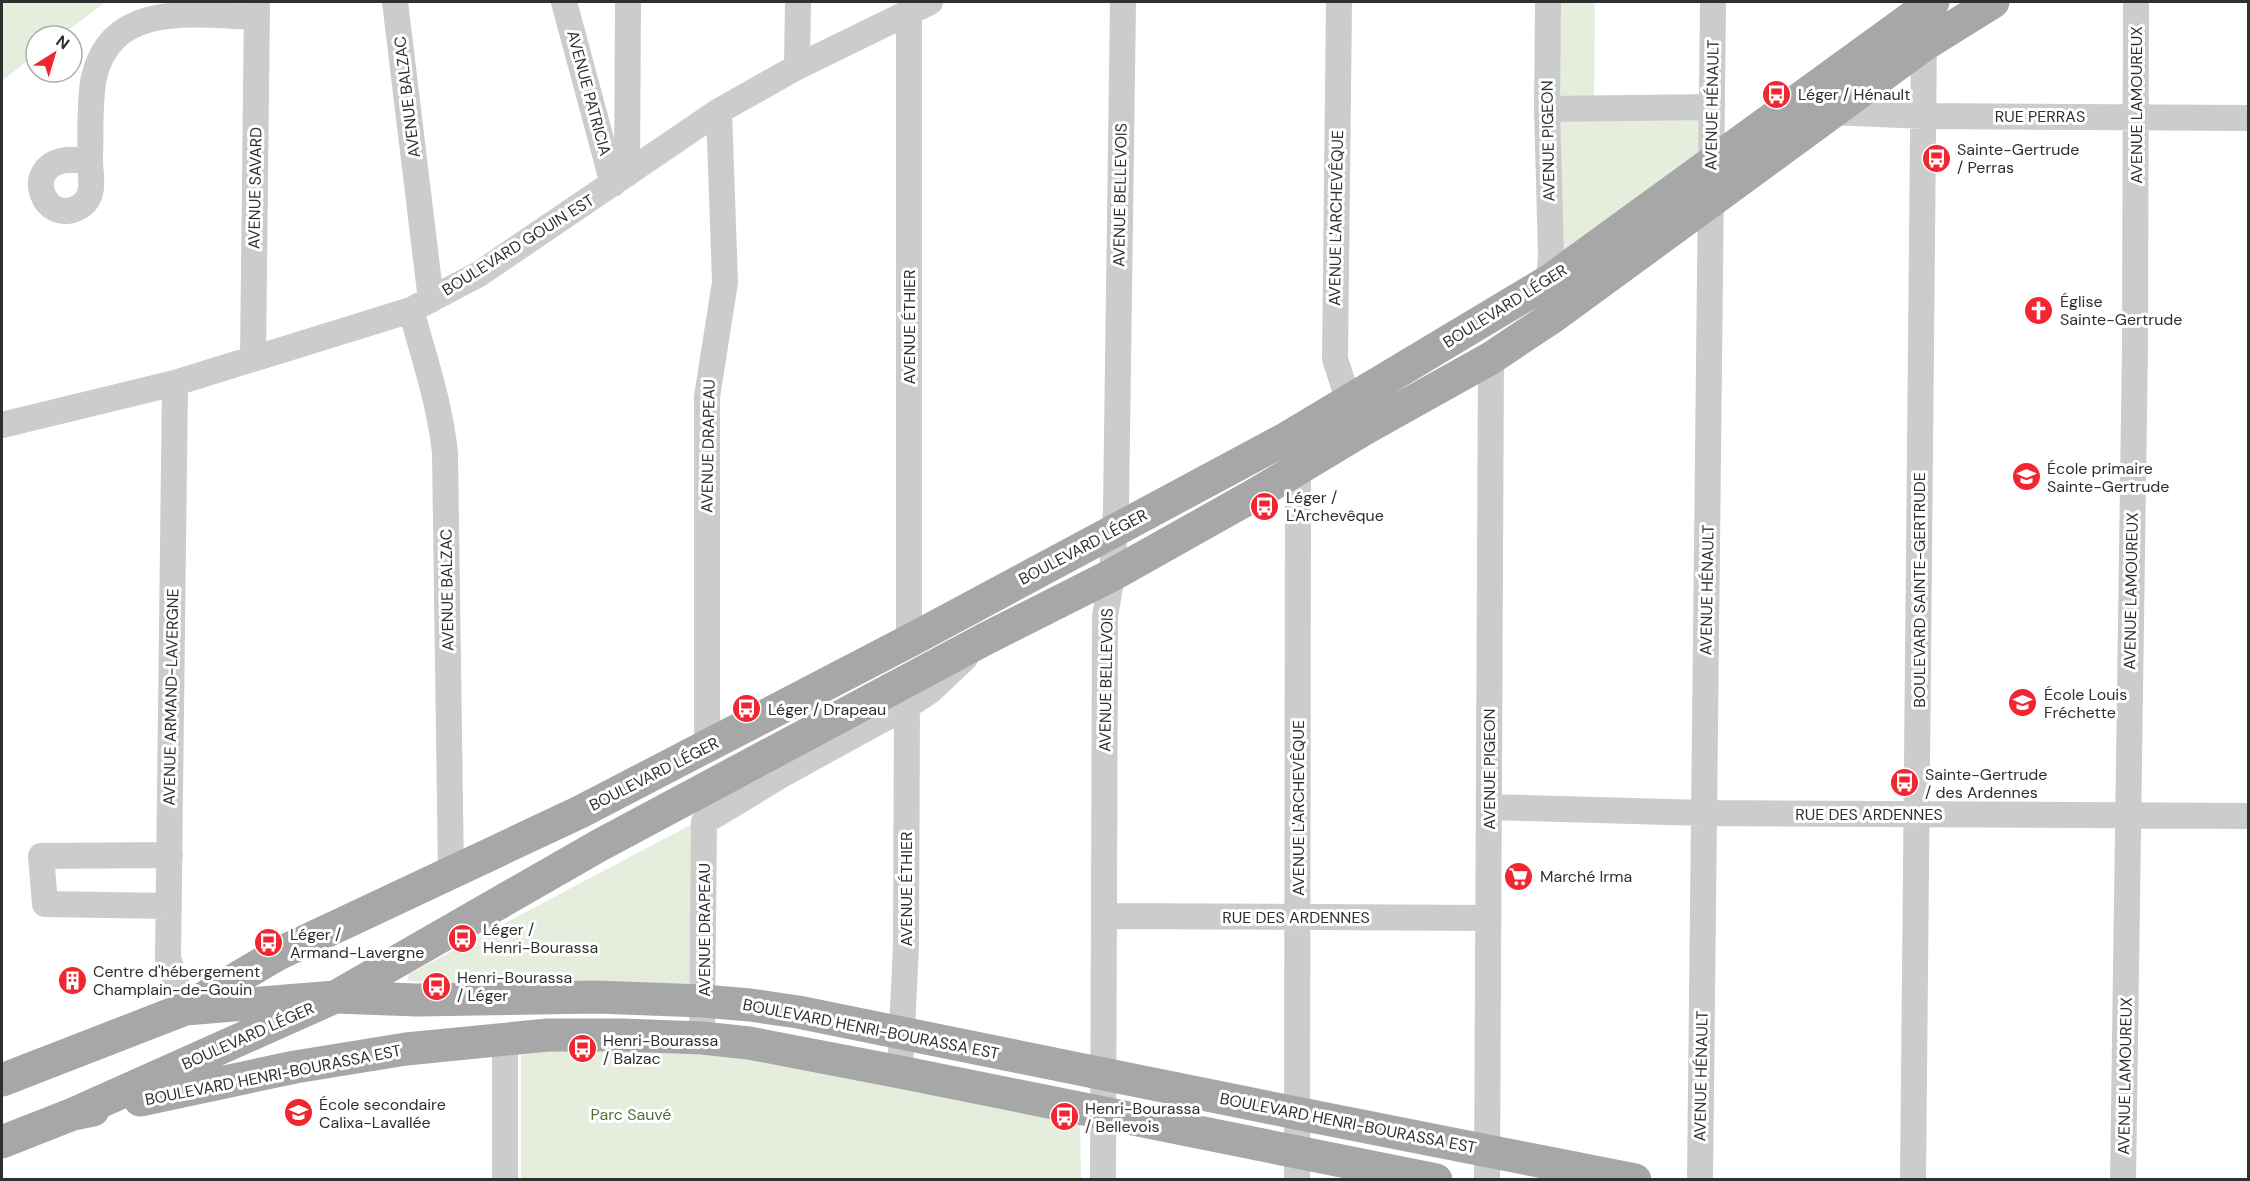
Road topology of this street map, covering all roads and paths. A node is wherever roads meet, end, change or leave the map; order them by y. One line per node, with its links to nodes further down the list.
1 (395, 2): 28 (street, AVENUE BALZAC)
2 (564, 2): 25 (street, AVENUE PATRICIA)
3 (628, 2): 25 (street)
4 (798, 2): 15 (street)
5 (1123, 2): 36 (street, AVENUE BELLEVOIS)
6 (1339, 2): 32 (street, AVENUE L'ARCHEVÊQUE)
7 (1548, 2): 17 (street, AVENUE PIGEON)
8 (1713, 2): 16 (street, AVENUE HÉNAULT)
9 (1993, 2): 14 (main road, BOULEVARD LÉGER)
10 (2136, 2): 21 (street, AVENUE LAMOUREUX)
11 (1927, 4): 14 (street, BOULEVARD SAINTE-GERTRUDE); 24 (main road, BOULEVARD LÉGER)
12 (919, 7): 15 (street, BOULEVARD GOUIN EST); 39 (street, AVENUE ÉTHIER)
13 (257, 9): 23 (street, AVENUE SAVARD); 30 (street, AVENUE SAVARD)
14 (1924, 45): 19 (main road, BOULEVARD LÉGER); 20 (street, BOULEVARD SAINTE-GERTRUDE)
15 (797, 68): 18 (street, BOULEVARD GOUIN EST)
16 (1712, 107): 17 (street); 24 (street, AVENUE HÉNAULT)
17 (1547, 109): 27 (street, AVENUE PIGEON)
18 (719, 111): 25 (street, BOULEVARD GOUIN EST); 41 (street, AVENUE DRAPEAU)
19 (1832, 112): 20 (street, RUE PERRAS); 26 (main road, BOULEVARD LÉGER)
20 (1923, 116): 21 (street, RUE PERRAS); 44 (street, BOULEVARD SAINTE-GERTRUDE)
21 (2136, 116): 22 (street, RUE PERRAS); 45 (street, AVENUE LAMOUREUX)
22 (2248, 118)
23 (90, 160)
24 (1710, 162): 26 (street, AVENUE HÉNAULT); 27 (main road, BOULEVARD LÉGER)
25 (620, 179): 28 (street, BOULEVARD GOUIN EST)
26 (1712, 202): 29 (main road, BOULEVARD LÉGER); 43 (street, AVENUE HÉNAULT)
27 (1549, 281): 32 (main road, BOULEVARD LÉGER)
28 (421, 305): 30 (street, BOULEVARD GOUIN EST); 49 (street, AVENUE BALZAC)
29 (1491, 358): 32 (main road, BOULEVARD LÉGER); 42 (street, AVENUE PIGEON)
30 (252, 359): 31 (street, BOULEVARD GOUIN EST)
31 (175, 383): 33 (street, BOULEVARD GOUIN EST); 48 (street, AVENUE ARMAND-LAVERGNE)
32 (1357, 416): 34 (main road, BOULEVARD LÉGER); 35 (main road, BOULEVARD LÉGER)
33 (2, 424)
34 (1287, 438): 35 (street, AVENUE L'ARCHEVÊQUE); 36 (main road, BOULEVARD LÉGER)
35 (1298, 471): 37 (main road, BOULEVARD LÉGER); 52 (street, AVENUE L'ARCHEVÊQUE)
36 (1115, 529): 37 (street, AVENUE BELLEVOIS); 39 (main road, BOULEVARD LÉGER)
37 (1112, 574): 38 (main road, BOULEVARD LÉGER); 51 (street, AVENUE BELLEVOIS)
38 (987, 638): 40 (street, BOULEVARD LÉGER); 54 (main road, BOULEVARD LÉGER)
39 (909, 641): 41 (main road, BOULEVARD LÉGER)
40 (908, 706): 47 (street, BOULEVARD LÉGER); 57 (street, AVENUE ÉTHIER)
41 (707, 746): 49 (main road, BOULEVARD LÉGER)
42 (1489, 807): 43 (street, RUE DES ARDENNES); 53 (street, AVENUE PIGEON)
43 (1705, 813): 44 (street, RUE DES ARDENNES); 73 (street, AVENUE HÉNAULT)
44 (1918, 815): 45 (street, RUE DES ARDENNES); 74 (street, BOULEVARD SAINTE-GERTRUDE)
45 (2128, 816): 46 (street, RUE DES ARDENNES); 75 (street, AVENUE LAMOUREUX)
46 (2248, 816)
47 (704, 822): 55 (street, AVENUE DRAPEAU)
48 (170, 855): 50 (street, AVENUE ARMAND-LAVERGNE); 50 (street)
49 (451, 874): 56 (main road, BOULEVARD LÉGER)
50 (169, 906): 56 (street, AVENUE ARMAND-LAVERGNE)
51 (1105, 916): 52 (street, RUE DES ARDENNES); 61 (street, AVENUE BELLEVOIS)
52 (1298, 916): 53 (street, RUE DES ARDENNES); 64 (street, AVENUE L'ARCHEVÊQUE)
53 (1487, 918): 68 (street, AVENUE PIGEON)
54 (335, 997): 55 (main road, BOULEVARD HENRI-BOURASSA EST); 56 (main road, BOULEVARD HENRI-BOURASSA EST); 65 (main road, BOULEVARD LÉGER)
55 (703, 1001): 57 (main road, BOULEVARD HENRI-BOURASSA EST); 58 (street, AVENUE DRAPEAU)
56 (184, 1009): 62 (main road, BOULEVARD HENRI-BOURASSA EST)
57 (902, 1033): 60 (street, AVENUE ÉTHIER); 61 (main road, BOULEVARD HENRI-BOURASSA EST)
58 (702, 1038): 59 (main road, BOULEVARD HENRI-BOURASSA EST); 60 (main road, BOULEVARD HENRI-BOURASSA EST)
59 (506, 1040): 65 (main road, BOULEVARD HENRI-BOURASSA EST); 69 (street)
60 (900, 1072): 63 (main road, BOULEVARD HENRI-BOURASSA EST)
61 (1102, 1074): 63 (street, AVENUE BELLEVOIS); 64 (main road, BOULEVARD HENRI-BOURASSA EST)
62 (2, 1080)
63 (1102, 1113): 67 (main road, BOULEVARD HENRI-BOURASSA EST); 70 (street, AVENUE BELLEVOIS)
64 (1296, 1113): 67 (street, AVENUE L'ARCHEVÊQUE); 68 (main road, BOULEVARD HENRI-BOURASSA EST)
65 (73, 1114): 66 (main road, BOULEVARD HENRI-BOURASSA EST)
66 (2, 1142)
67 (1297, 1165): 71 (main road, BOULEVARD HENRI-BOURASSA EST)
68 (1487, 1165): 72 (main road, BOULEVARD HENRI-BOURASSA EST)
69 (505, 1179)
70 (1103, 1179)
71 (1436, 1179)
72 (1635, 1179)
73 (1700, 1179)
74 (1913, 1179)
75 (2123, 1179)

